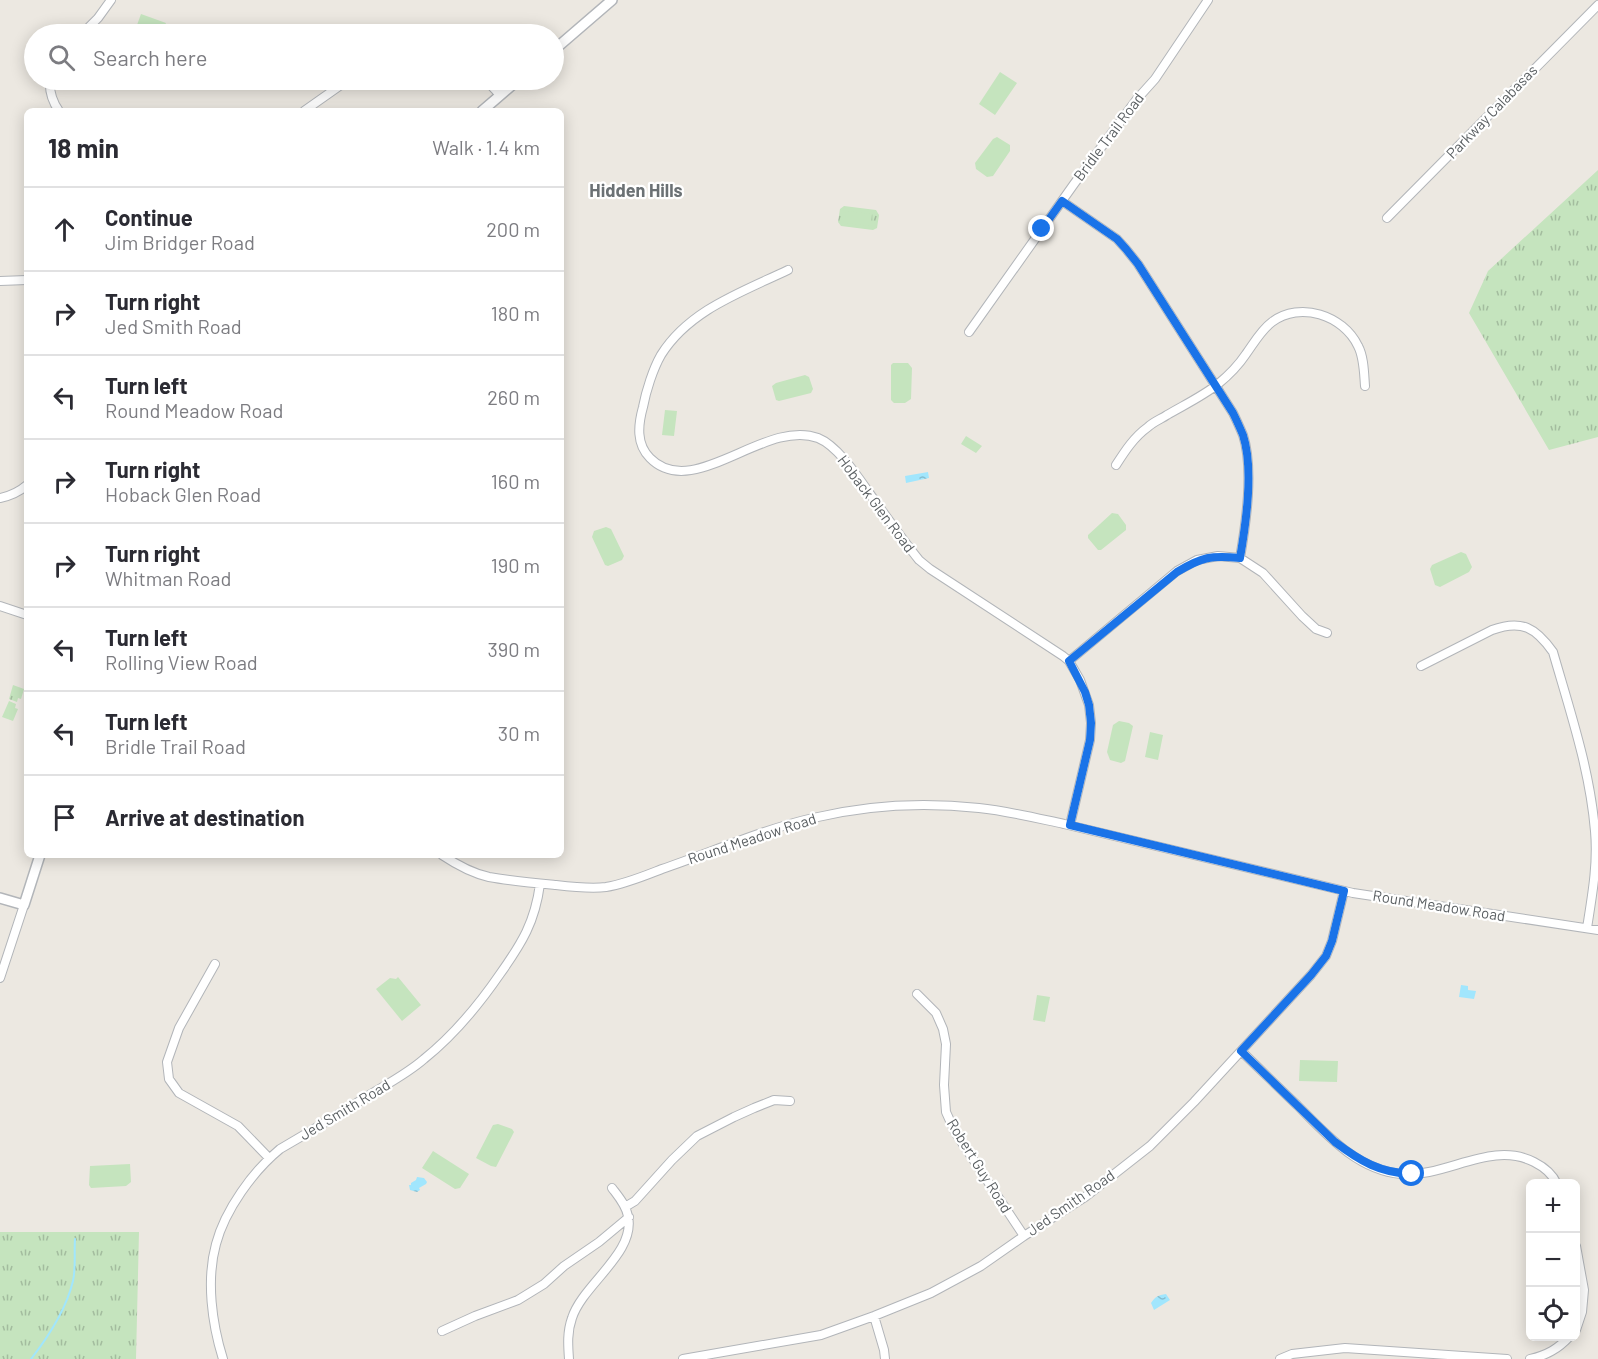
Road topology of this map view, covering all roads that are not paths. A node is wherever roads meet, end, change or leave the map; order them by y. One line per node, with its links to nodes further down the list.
1 (111, 0): 5 (street)
2 (612, 0): 6 (street)
3 (1208, 0): 15 (street, Bridle Trail Road)
4 (1598, 5): 16 (street, Parkway Calabasas)
5 (92, 24)
6 (564, 41)
7 (50, 90): 12 (street)
8 (334, 90): 13 (street)
9 (495, 90): 11 (street)
10 (506, 90): 11 (street)
11 (500, 95): 14 (street)
12 (57, 108)
13 (308, 108)
14 (485, 108)
15 (1062, 201): 20 (street, Bridle Trail Road); 21 (street)
16 (1387, 219)
17 (788, 270): 30 (street, Hoback Glen Road)
18 (24, 280): 19 (street)
19 (0, 281)
20 (969, 332)
21 (1215, 386): 22 (street); 23 (street); 26 (street)
22 (1365, 386)
23 (1116, 465)
24 (24, 487): 25 (street)
25 (0, 498)
26 (1240, 558): 29 (street); 30 (street)
27 (0, 606): 28 (street)
28 (24, 614)
29 (1327, 633)
30 (1069, 661): 32 (street, Hoback Glen Road)
31 (1421, 666): 39 (street)
32 (1070, 825): 35 (street, Round Meadow Road); 36 (street, Round Meadow Road)
33 (39, 858): 38 (street)
34 (446, 858): 35 (street, Round Meadow Road)
35 (540, 884): 46 (street, Jed Smith Road)
36 (1344, 891): 39 (street, Round Meadow Road); 44 (street, Jed Smith Road)
37 (0, 897): 38 (street)
38 (24, 905): 42 (street)
39 (1587, 928): 40 (street, Round Meadow Road)
40 (1598, 930)
41 (215, 964): 46 (street)
42 (0, 978)
43 (917, 994): 51 (street, Robert Guy Road)
44 (1241, 1051): 47 (street); 51 (street, Jed Smith Road)
45 (790, 1101): 49 (street)
46 (269, 1158): 58 (street, Jed Smith Road)
47 (1555, 1179)
48 (612, 1188): 49 (street)
49 (625, 1207): 50 (street)
50 (628, 1217): 55 (street); 59 (street)
51 (1024, 1236): 53 (street, Jed Smith Road)
52 (1580, 1270): 54 (street)
53 (874, 1316): 60 (street, Jed Smith Road); 61 (street)
54 (1580, 1317)
55 (442, 1331)
56 (1565, 1341): 64 (street)
57 (1395, 1356): 62 (street); 63 (street)
58 (223, 1359)
59 (569, 1359)
60 (683, 1359)
61 (885, 1359)
62 (1280, 1359)
63 (1507, 1359)
64 (1530, 1359)

